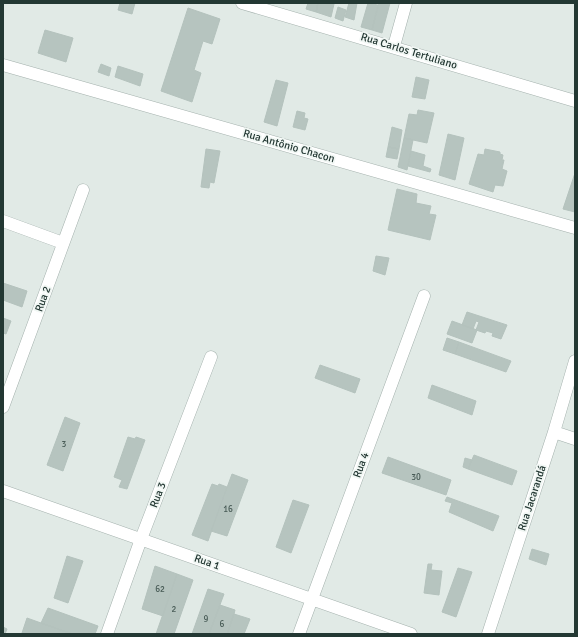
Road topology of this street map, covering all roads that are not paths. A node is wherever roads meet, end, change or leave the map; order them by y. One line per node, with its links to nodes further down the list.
1 (242, 3): 3 (street, Rua Carlos Tertuliano)
2 (406, 3): 3 (street)
3 (394, 46): 5 (street, Rua Carlos Tertuliano)
4 (3, 65): 8 (street, Rua Antônio Chacon)
5 (575, 101)
6 (83, 190): 9 (street, Rua 2)
7 (3, 221): 9 (street)
8 (575, 228)
9 (63, 243): 13 (street, Rua 2)
10 (424, 296): 18 (street, Rua 4)
11 (211, 357): 17 (street, Rua 3)
12 (575, 361): 14 (street, Rua Jacarandá)
13 (3, 408)
14 (554, 432): 15 (street); 22 (street, Rua Jacarandá)
15 (575, 439)
16 (3, 491): 17 (street, Rua 1)
17 (141, 539): 18 (street, Rua 1); 19 (street, Rua 3)
18 (312, 598): 20 (street, Rua 4); 21 (street, Rua 1)
19 (107, 634)
20 (299, 634)
21 (411, 634)
22 (488, 634)

